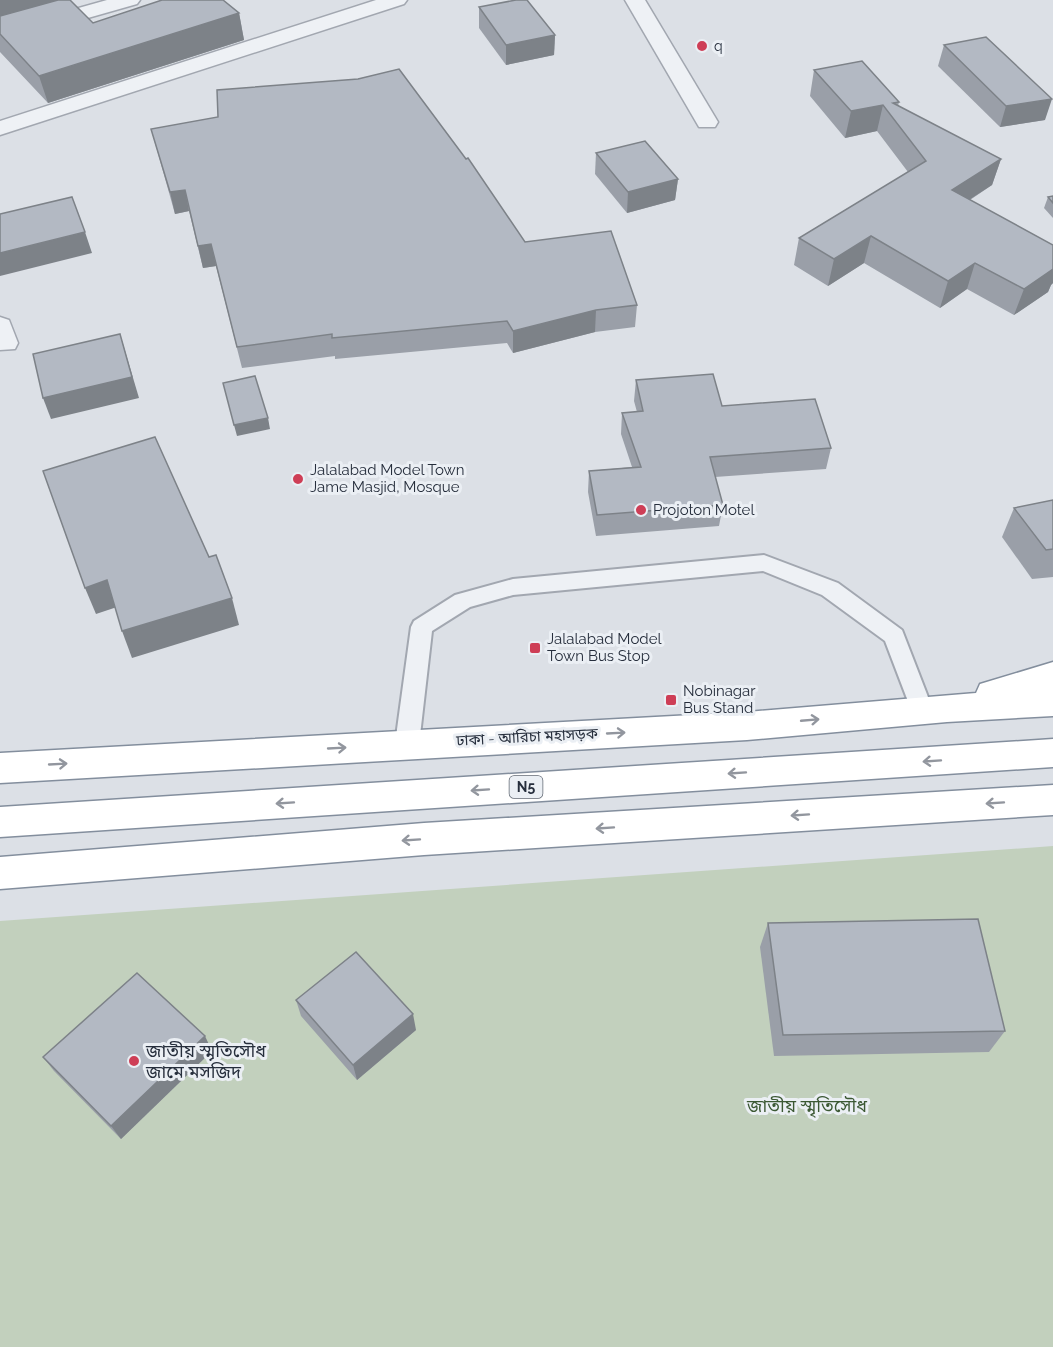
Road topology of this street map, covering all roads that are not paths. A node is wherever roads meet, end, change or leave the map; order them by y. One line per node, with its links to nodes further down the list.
1 (130, 0): 4 (street)
2 (397, 0): 6 (street)
3 (635, 0): 5 (street)
4 (0, 37)
5 (707, 122)
6 (0, 128)
7 (1053, 675): 9 (highway)
8 (1053, 702): 9 (highway, ঢাকা - আরিচা মহাসড়ক)
9 (934, 709): 10 (highway, ঢাকা - আরিচা মহাসড়ক, one-way to 9); 10 (lane)
10 (407, 744): 12 (highway, ঢাকা - আরিচা মহাসড়ক, one-way to 10)
11 (1053, 753): 14 (highway, N5, one-way to 14)
12 (0, 768)
13 (1053, 800): 15 (highway, one-way to 15)
14 (0, 822)
15 (0, 873)

